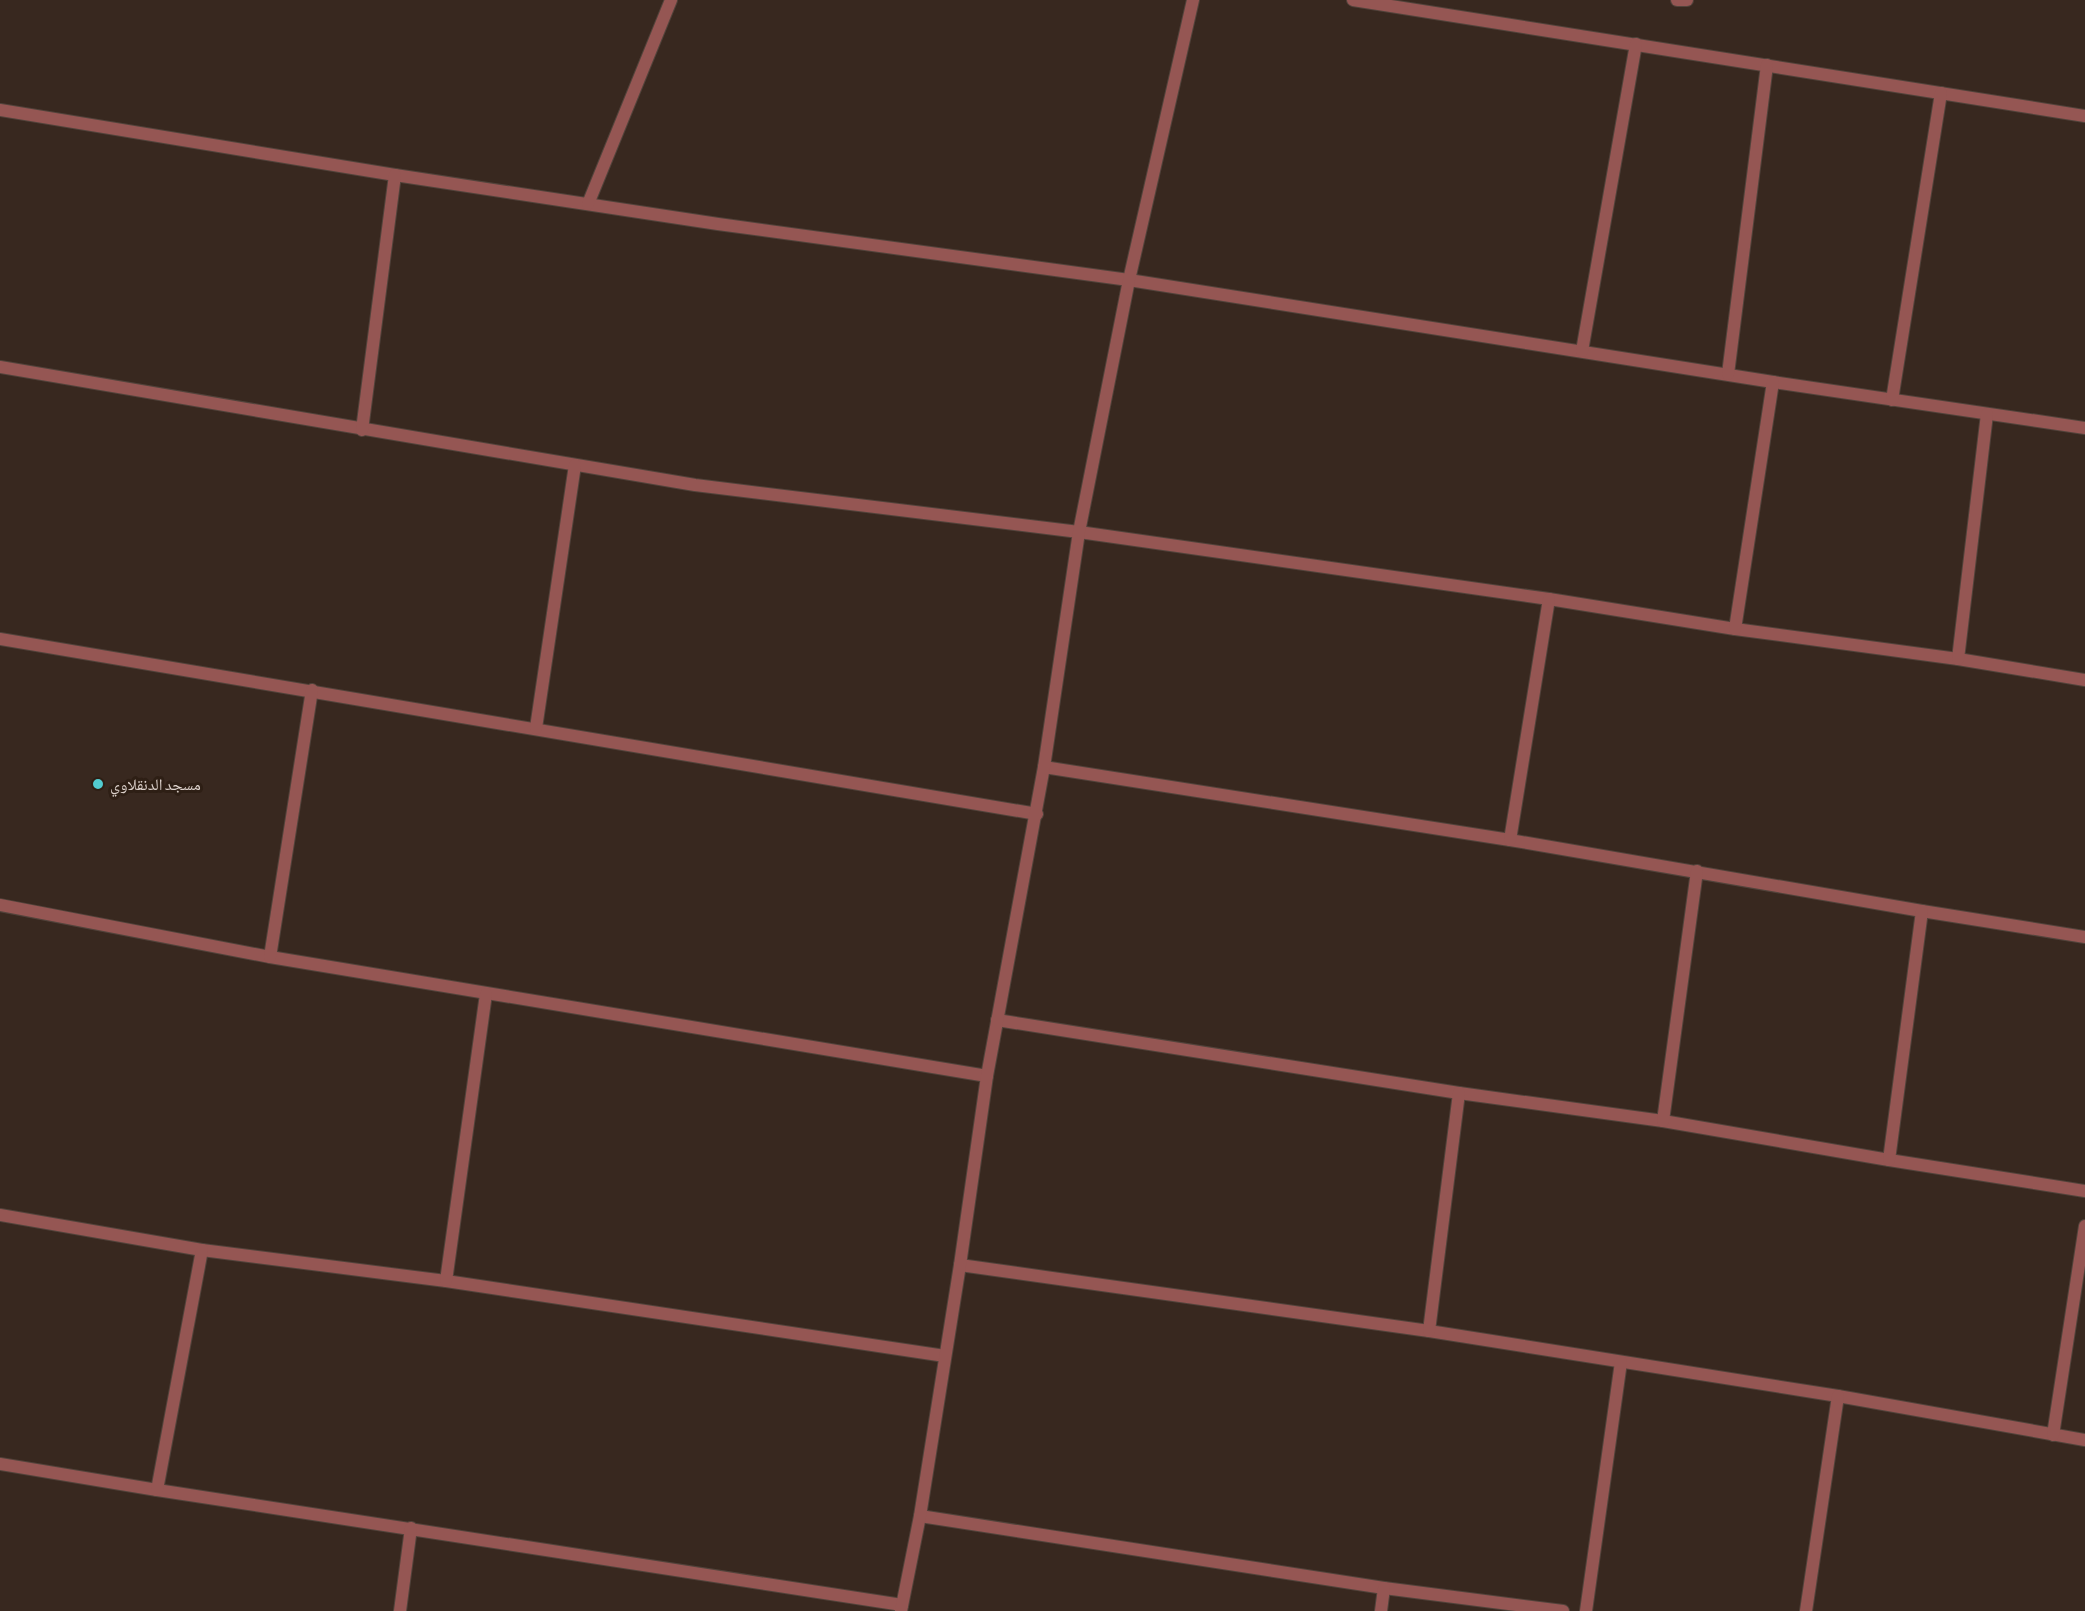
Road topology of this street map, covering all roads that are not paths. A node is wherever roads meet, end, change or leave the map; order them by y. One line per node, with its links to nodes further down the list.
1 (670, 0): 12 (street)
2 (1193, 0): 13 (street)
3 (1353, 0): 6 (street)
4 (1677, 0): 5 (street)
5 (1687, 0)
6 (1636, 44): 7 (street); 14 (street)
7 (1767, 65): 8 (street); 16 (street)
8 (1941, 93): 10 (street); 18 (street)
9 (0, 110): 11 (street)
10 (2085, 116)
11 (395, 175): 12 (street); 21 (street)
12 (588, 204): 13 (street)
13 (1129, 280): 14 (street); 23 (street)
14 (1582, 351): 16 (street)
15 (0, 367): 21 (street)
16 (1728, 374): 17 (street)
17 (1773, 382): 18 (street); 25 (street)
18 (1892, 400): 19 (street)
19 (1987, 414): 20 (street); 27 (street)
20 (2085, 428)
21 (362, 430): 22 (street)
22 (575, 465): 23 (street); 30 (street)
23 (1079, 532): 24 (street); 31 (street)
24 (1549, 599): 25 (street); 33 (street)
25 (1735, 629): 27 (street)
26 (0, 639): 29 (street)
27 (1958, 659): 28 (street)
28 (2085, 680)
29 (312, 690): 30 (street); 38 (street)
30 (536, 728): 32 (street)
31 (1044, 767): 32 (street); 33 (street)
32 (1037, 814): 40 (street)
33 (1510, 840): 34 (street)
34 (1697, 872): 36 (street); 43 (street)
35 (0, 905): 38 (street)
36 (1922, 911): 37 (street); 44 (street)
37 (2085, 937)
38 (270, 957): 39 (street)
39 (486, 994): 41 (street); 50 (street)
40 (997, 1020): 41 (street); 42 (street)
41 (987, 1076): 49 (street)
42 (1459, 1093): 43 (street); 51 (street)
43 (1664, 1121): 44 (street)
44 (1889, 1160): 45 (street)
45 (2085, 1191)
46 (0, 1215): 48 (street)
47 (2085, 1226): 55 (street)
48 (202, 1250): 50 (street); 58 (street)
49 (960, 1265): 51 (street); 52 (street)
50 (446, 1281): 52 (street)
51 (1430, 1331): 53 (street)
52 (945, 1356): 59 (street)
53 (1621, 1362): 54 (street); 66 (street)
54 (1838, 1396): 55 (street); 67 (street)
55 (2053, 1435): 56 (street)
56 (2085, 1440)
57 (0, 1464): 58 (street)
58 (157, 1490): 60 (street)
59 (920, 1516): 61 (street); 62 (street)
60 (411, 1528): 62 (street); 63 (street)
61 (1384, 1588): 64 (street); 65 (street)
62 (901, 1608)
63 (400, 1611)
64 (1381, 1611)
65 (1563, 1611)
66 (1586, 1611)
67 (1806, 1611)

